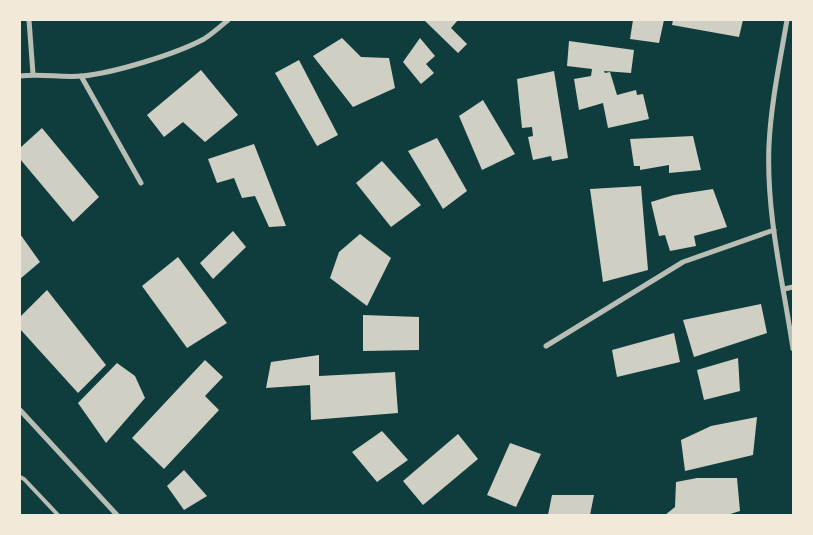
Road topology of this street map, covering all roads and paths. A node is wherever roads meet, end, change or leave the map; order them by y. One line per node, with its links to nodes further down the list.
1 (29, 20): 4 (street)
2 (228, 20): 6 (street)
3 (786, 20): 8 (street)
4 (33, 74): 5 (street); 6 (street)
5 (20, 76)
6 (81, 76): 7 (street)
7 (141, 183)
8 (774, 230): 10 (street); 11 (street)
9 (793, 287): 10 (street)
10 (784, 289): 12 (street)
11 (546, 346)
12 (793, 349)
13 (20, 410): 16 (street)
14 (20, 477): 15 (lane)
15 (58, 515)
16 (117, 515)

